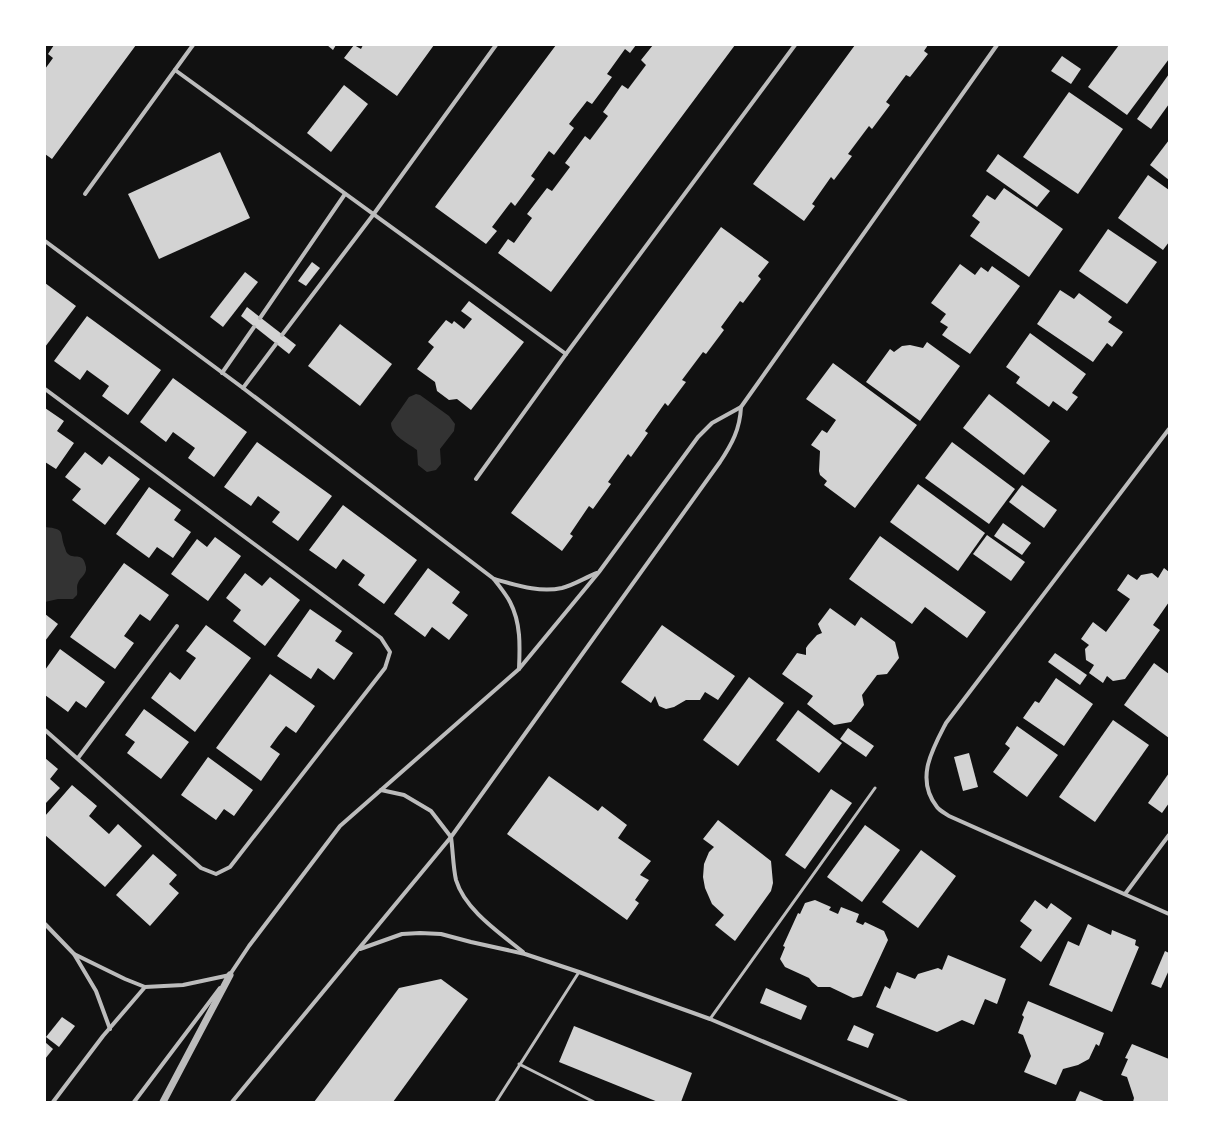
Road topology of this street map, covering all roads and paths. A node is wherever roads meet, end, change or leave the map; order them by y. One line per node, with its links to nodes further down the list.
1 (193, 45): 5 (street)
2 (496, 45): 8 (street)
3 (795, 45): 14 (street)
4 (997, 45): 18 (street)
5 (175, 70): 6 (street); 7 (street)
6 (85, 194)
7 (345, 194): 8 (street); 10 (street)
8 (373, 214): 12 (street); 14 (street)
9 (45, 241): 15 (street)
10 (260, 318)
11 (254, 327): 15 (street)
12 (282, 335)
13 (276, 344): 16 (street)
14 (566, 354): 20 (street)
15 (222, 373): 16 (street)
16 (243, 388): 22 (street)
17 (45, 389): 26 (street)
18 (740, 407): 21 (street); 30 (street)
19 (1169, 429): 31 (street)
20 (476, 479)
21 (600, 572): 22 (street); 24 (street)
22 (494, 578): 24 (street)
23 (177, 626): 26 (street)
24 (519, 669): 28 (street)
25 (45, 730): 26 (street)
26 (78, 758)
27 (875, 788): 40 (lane)
28 (381, 790): 30 (street); 38 (street)
29 (1169, 835): 31 (street)
30 (451, 837): 34 (street); 36 (street)
31 (1125, 894): 32 (street)
32 (1169, 914)
33 (45, 924): 35 (street)
34 (360, 948): 36 (street); 46 (street)
35 (74, 954): 39 (street); 41 (street)
36 (525, 954): 37 (street)
37 (579, 972): 40 (street); 42 (lane)
38 (230, 975): 39 (street); 44 (street); 45 (street)
39 (145, 987): 41 (street)
40 (710, 1019): 49 (street)
41 (110, 1029): 43 (street)
42 (519, 1064): 47 (lane); 48 (lane)
43 (53, 1102)
44 (134, 1102)
45 (163, 1102)
46 (232, 1102)
47 (496, 1102)
48 (594, 1102)
49 (906, 1102)

